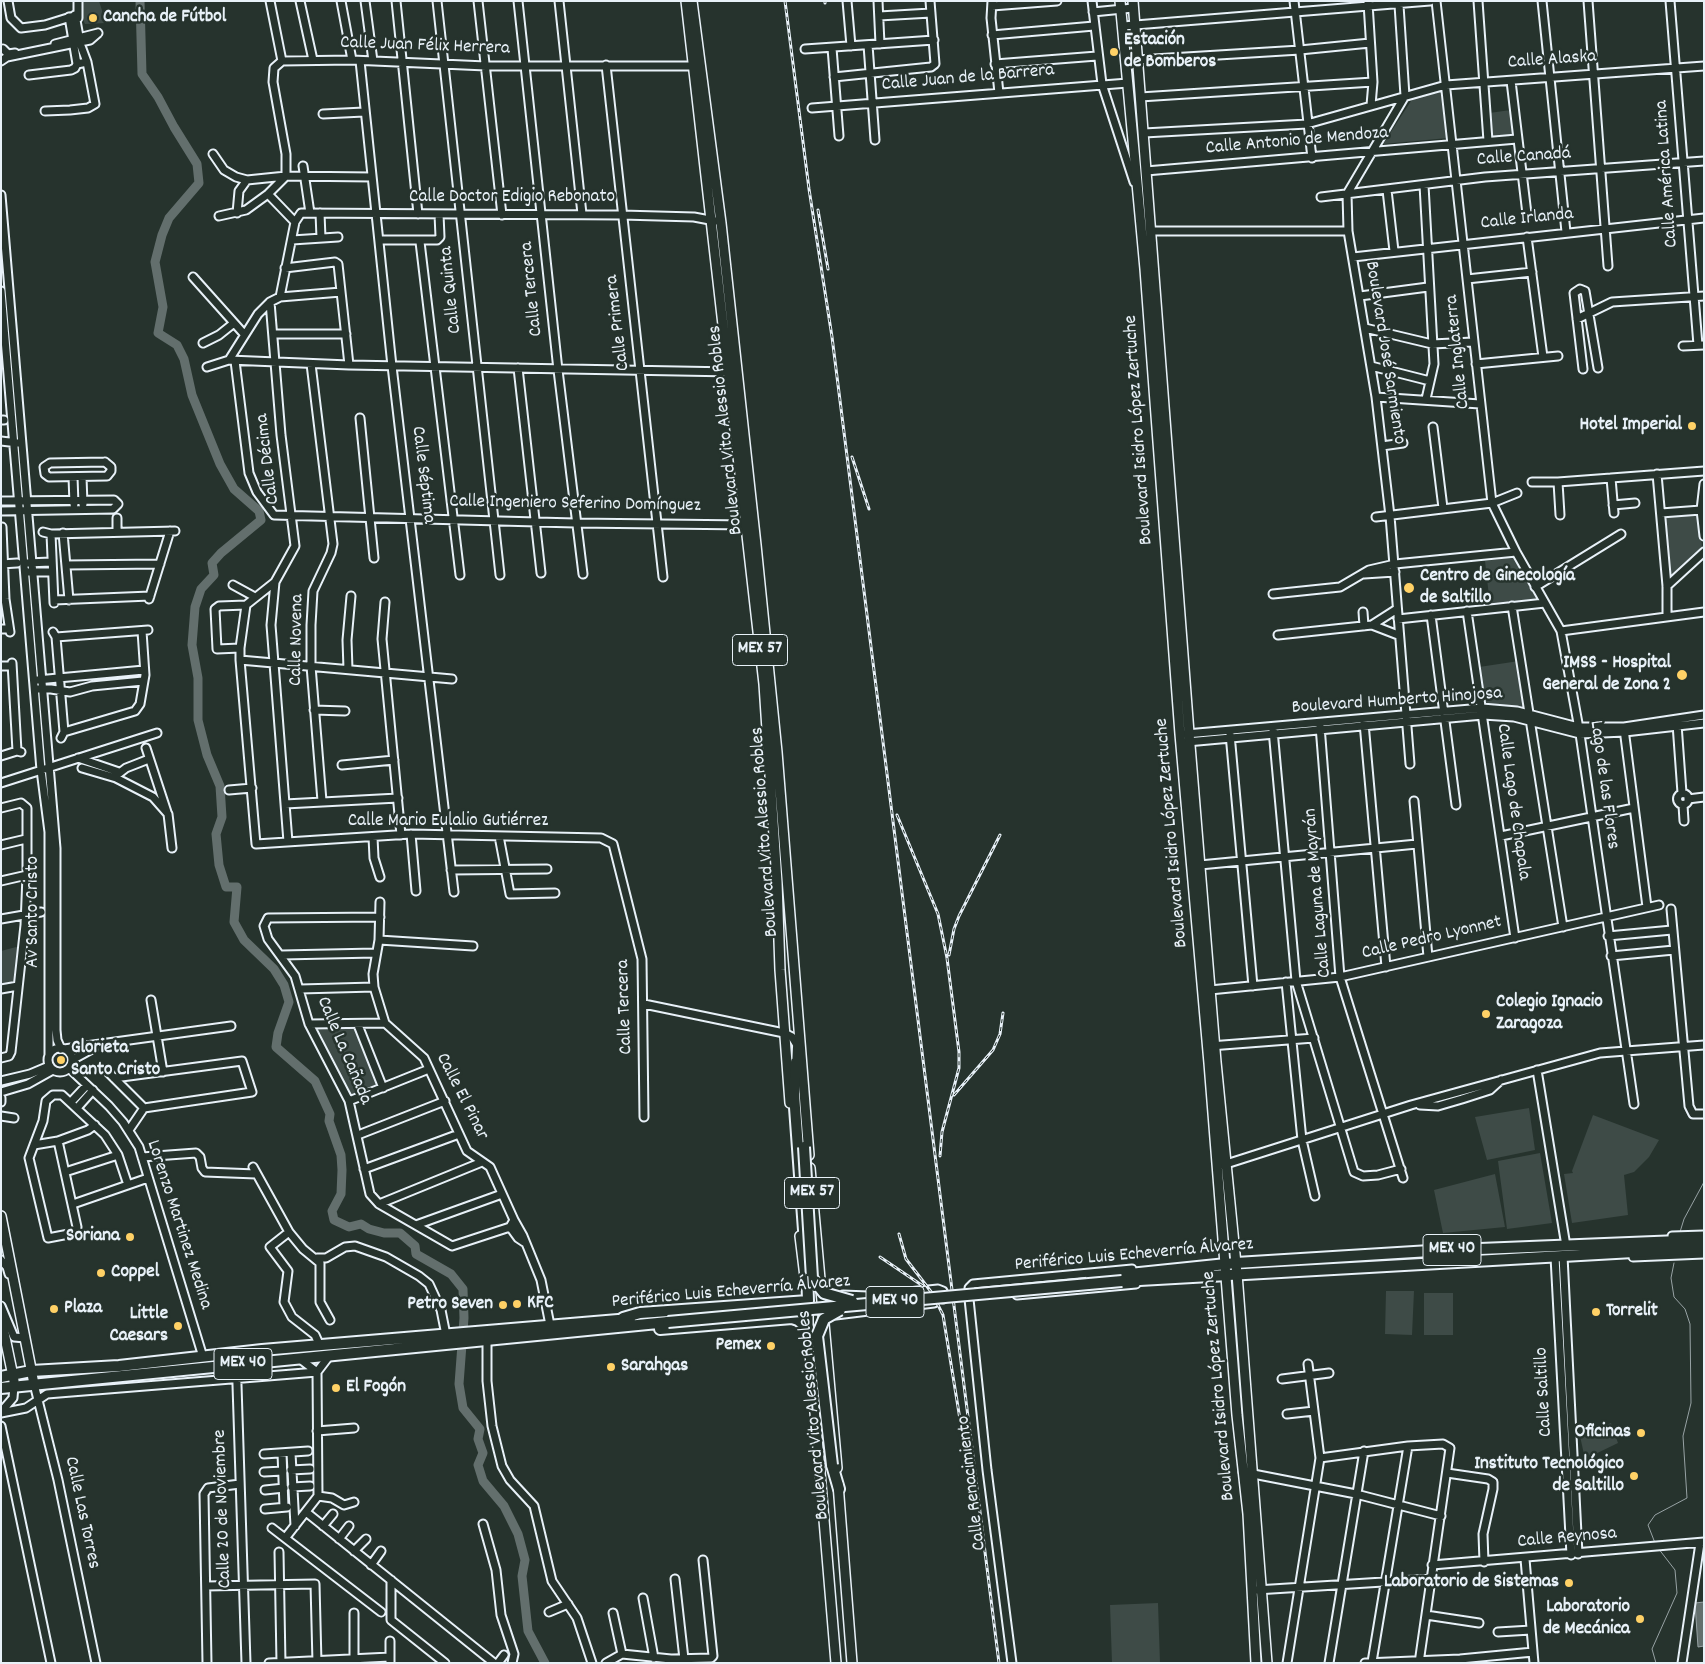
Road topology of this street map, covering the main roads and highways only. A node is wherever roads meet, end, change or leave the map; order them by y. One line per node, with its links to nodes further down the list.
1 (686, 1): 5 (main road, Boulevard Vito Alessio Robles / MEX 57)
2 (692, 1): 5 (main road, Boulevard Vito Alessio Robles / MEX 57)
3 (1121, 5): 7 (main road, Boulevard Isidro López Zertuche)
4 (1133, 5): 7 (main road, Boulevard Isidro López Zertuche)
5 (696, 66): 6 (main road, Boulevard Vito Alessio Robles / MEX 57)
6 (701, 101): 8 (main road, Boulevard Vito Alessio Robles / MEX 57); 8 (main road, Boulevard Vito Alessio Robles / MEX 57)
7 (1152, 319): 9 (main road, Boulevard Isidro López Zertuche)
8 (732, 372): 10 (main road, Boulevard Vito Alessio Robles / MEX 57)
9 (1185, 738): 11 (main road, Boulevard Isidro López Zertuche); 11 (main road, Boulevard Isidro López Zertuche)
10 (777, 814): 13 (main road, Boulevard Vito Alessio Robles / MEX 57); 28 (main road, Boulevard Vito Alessio Robles / MEX 57)
11 (1204, 955): 12 (main road, Boulevard Isidro López Zertuche); 12 (main road, Boulevard Isidro López Zertuche)
12 (1212, 1046): 15 (main road, Boulevard Isidro López Zertuche)
13 (798, 1047): 14 (highway); 38 (main road, Boulevard Vito Alessio Robles / MEX 57)
14 (796, 1062): 28 (highway); 30 (highway, bridge)
15 (1222, 1165): 22 (main road, Boulevard Isidro López Zertuche); 23 (main road, Boulevard Isidro López Zertuche)
16 (1, 1216): 17 (main road, Calle Las Torres)
17 (4, 1239): 42 (main road, Calle Las Torres)
18 (1704, 1240): 21 (highway, Periférico Luis Echeverría Álvarez / MEX 40)
19 (1704, 1248): 21 (highway, Periférico Luis Echeverría Álvarez / MEX 40)
20 (1430, 1251): 21 (highway, Periférico Luis Echeverría Álvarez / MEX 40); 22 (highway, Periférico Luis Echeverría Álvarez / MEX 40); 24 (highway)
21 (1561, 1253): 24 (highway, Periférico Luis Echeverría Álvarez / MEX 40)
22 (1236, 1263): 23 (highway, Periférico Luis Echeverría Álvarez / MEX 40); 25 (main road, Boulevard Isidro López Zertuche)
23 (1225, 1264): 26 (highway, Periférico Luis Echeverría Álvarez / MEX 40); 27 (main road, Boulevard Isidro López Zertuche)
24 (1392, 1264): 25 (highway, Periférico Luis Echeverría Álvarez / MEX 40)
25 (1237, 1274): 27 (highway, Periférico Luis Echeverría Álvarez / MEX 40); 56 (main road, Boulevard Isidro López Zertuche)
26 (1153, 1275): 27 (highway, Periférico Luis Echeverría Álvarez / MEX 40); 30 (highway, Periférico Luis Echeverría Álvarez / MEX 40, bridge)
27 (1226, 1275): 55 (main road, Boulevard Isidro López Zertuche)
28 (808, 1301): 29 (highway); 33 (highway); 37 (main road, Boulevard Vito Alessio Robles / MEX 57); 38 (highway)
29 (787, 1302): 33 (highway); 35 (highway)
30 (852, 1304): 34 (highway, Periférico Luis Echeverría Álvarez / MEX 40, bridge); 51 (highway, bridge)
31 (837, 1315): 38 (main road)
32 (1, 1318): 46 (main road)
33 (792, 1318): 36 (highway); 37 (highway)
34 (667, 1319): 35 (highway, Periférico Luis Echeverría Álvarez / MEX 40); 36 (highway, Periférico Luis Echeverría Álvarez / MEX 40)
35 (618, 1320): 40 (highway, Periférico Luis Echeverría Álvarez / MEX 40)
36 (635, 1326): 40 (highway, Periférico Luis Echeverría Álvarez / MEX 40)
37 (808, 1328): 41 (main road, Boulevard Vito Alessio Robles / MEX 57)
38 (825, 1328): 41 (main road); 51 (main road, Boulevard Vito Alessio Robles)
39 (450, 1337): 40 (highway, Periférico Luis Echeverría Álvarez / MEX 40); 43 (highway, Periférico Luis Echeverría Álvarez / MEX 40); 43 (highway, Periférico Luis Echeverría Álvarez / MEX 40)
40 (480, 1338)
41 (810, 1341): 53 (main road, Boulevard Vito Alessio Robles)
42 (29, 1357): 44 (main road); 45 (main road, Calle Las Torres)
43 (236, 1359): 44 (highway, Periférico Luis Echeverría Álvarez / MEX 40); 48 (highway, Periférico Luis Echeverría Álvarez / MEX 40)
44 (48, 1370): 45 (highway, Periférico Luis Echeverría Álvarez / MEX 40)
45 (31, 1371): 46 (highway, Periférico Luis Echeverría Álvarez / MEX 40); 48 (main road, Calle Las Torres)
46 (13, 1373): 47 (highway, Periférico Luis Echeverría Álvarez / MEX 40); 48 (highway); 49 (main road)
47 (1, 1377)
48 (34, 1384): 49 (highway, Periférico Luis Echeverría Álvarez / MEX 40)
49 (14, 1386): 50 (highway, Periférico Luis Echeverría Álvarez / MEX 40)
50 (1, 1388)
51 (838, 1489): 52 (main road, Boulevard Vito Alessio Robles)
52 (850, 1648): 53 (main road); 54 (main road, Boulevard Vito Alessio Robles)
53 (836, 1656)
54 (852, 1663)
55 (1256, 1663)
56 (1267, 1663)

